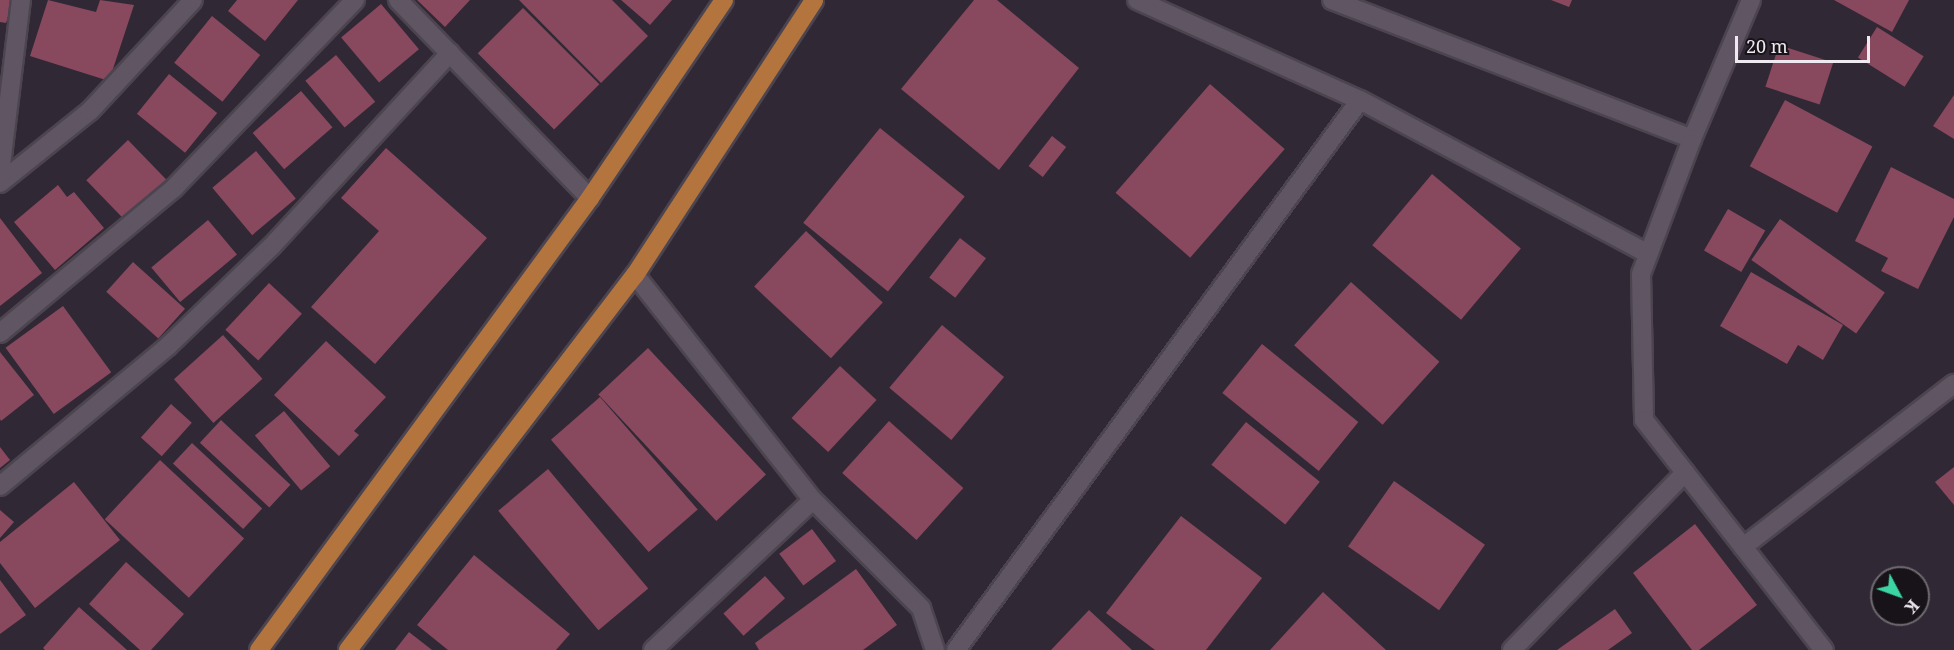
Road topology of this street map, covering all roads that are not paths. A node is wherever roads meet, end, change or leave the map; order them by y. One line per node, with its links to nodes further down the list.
1 (21, 0): 13 (street)
2 (193, 0): 14 (street)
3 (355, 0): 18 (street)
4 (398, 0): 10 (street)
5 (724, 0): 15 (main road)
6 (814, 0): 17 (main road)
7 (1137, 0): 11 (street)
8 (1751, 0): 12 (street)
9 (1343, 2): 12 (street)
10 (450, 53): 15 (street); 21 (street)
11 (1360, 100): 16 (street); 28 (street)
12 (1692, 139): 16 (street)
13 (0, 173)
14 (0, 183)
15 (590, 198): 24 (main road)
16 (1649, 254): 20 (street)
17 (635, 274): 22 (street); 25 (main road)
18 (0, 333)
19 (1954, 384): 23 (street)
20 (1685, 473): 23 (street); 29 (street)
21 (0, 486)
22 (813, 500): 26 (street); 27 (street)
23 (1743, 547): 30 (street)
24 (259, 650)
25 (348, 650)
26 (653, 650)
27 (935, 650)
28 (957, 650)
29 (1512, 650)
30 (1824, 650)

